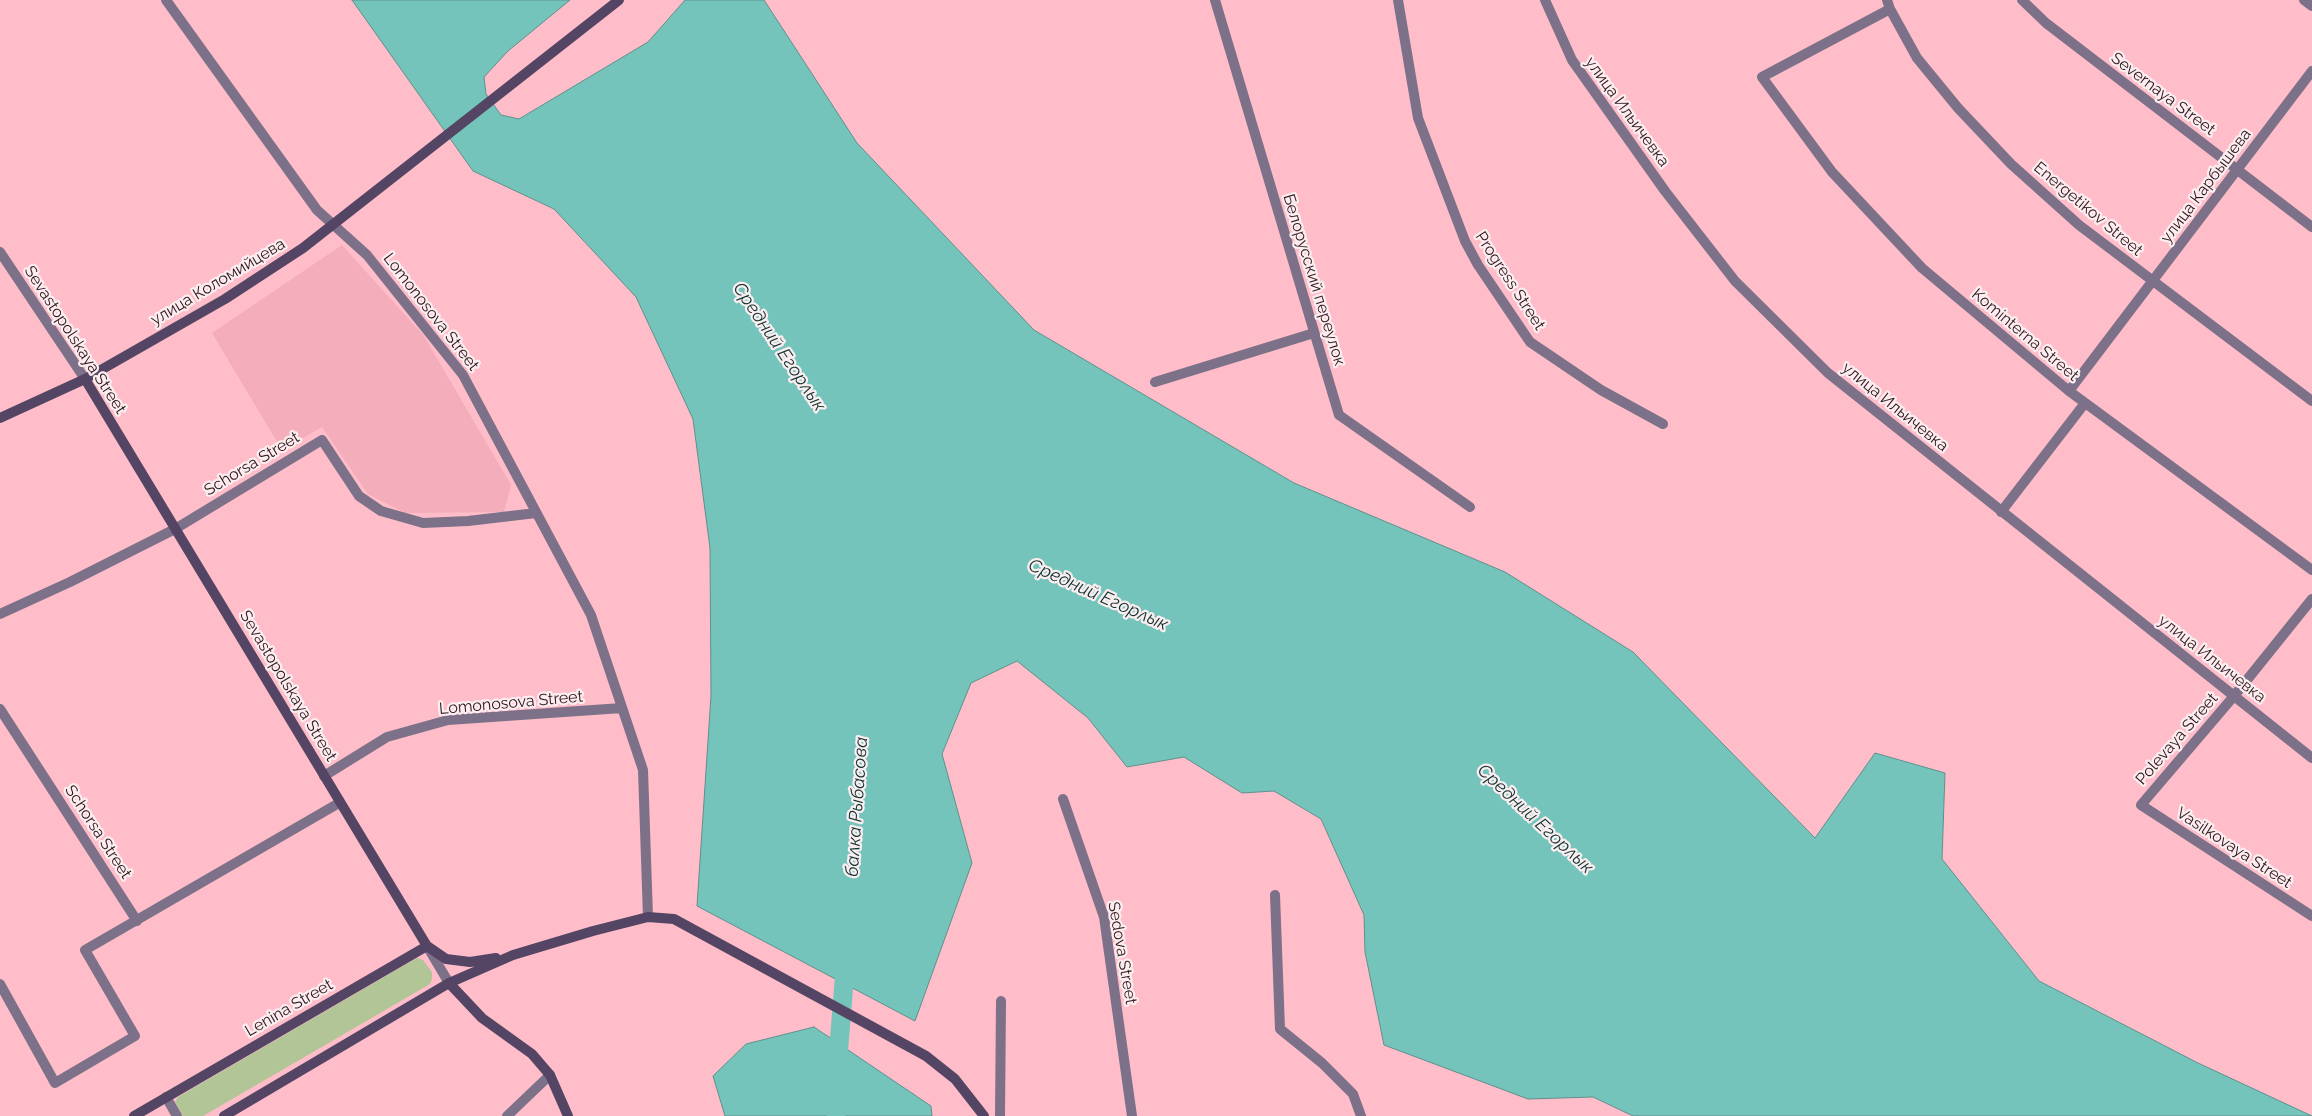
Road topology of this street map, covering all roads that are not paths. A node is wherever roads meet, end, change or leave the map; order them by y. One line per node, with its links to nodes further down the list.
1 (166, 0): 12 (street, Lomonosova Street)
2 (619, 0): 12 (main road, улица Коломийцева)
3 (1215, 0): 16 (street, Белорусский переулок)
4 (1398, 0): 23 (street, Progress Street)
5 (1545, 0): 26 (street, улица Ильичевка)
6 (2022, 0): 11 (street, Severnaya Street)
7 (2304, 0): 9 (street)
8 (1889, 4): 15 (street, Energetikov Street); 19 (street, Kominterna Street)
9 (2312, 6)
10 (2312, 71): 11 (street, улица Карбышева)
11 (2237, 169): 13 (street, Severnaya Street); 15 (street, улица Карбышева)
12 (332, 224): 17 (main road, улица Коломийцева); 25 (street, Lomonosova Street)
13 (2312, 227)
14 (0, 252): 17 (street, Sevastopolskaya Street)
15 (2152, 282): 19 (street, улица Карбышева); 20 (street, Energetikov Street)
16 (1314, 333): 18 (street); 24 (street, Белорусский переулок)
17 (85, 379): 22 (main road, улица Коломийцева); 27 (main road, Sevastopolskaya Street)
18 (1156, 382)
19 (2069, 391): 21 (street, Kominterna Street)
20 (2312, 401)
21 (2085, 403): 26 (street); 28 (street, Kominterna Street)
22 (0, 418)
23 (1663, 424)
24 (1470, 507)
25 (536, 512): 27 (street, Schorsa Street); 32 (street, Lomonosova Street)
26 (2001, 512): 31 (street, улица Ильичевка)
27 (175, 529): 30 (street, Schorsa Street); 35 (main road, Sevastopolskaya Street)
28 (2312, 570)
29 (2312, 599): 31 (street, Polevaya Street)
30 (0, 614)
31 (2234, 696): 34 (street, улица Ильичевка); 38 (street, Polevaya Street)
32 (622, 708): 35 (street, Lomonosova Street); 41 (street, Lomonosova Street)
33 (0, 709): 42 (street, Schorsa Street)
34 (2312, 758)
35 (324, 776): 37 (main road, Sevastopolskaya Street)
36 (1063, 800): 57 (street, Sedova Street)
37 (339, 803): 42 (street); 43 (main road, Sevastopolskaya Street)
38 (2140, 805): 40 (street, Vasilkovaya Street)
39 (1275, 895): 58 (street)
40 (2312, 916)
41 (648, 917): 44 (main road); 55 (main road)
42 (138, 920): 46 (street)
43 (426, 946): 44 (main road); 45 (street, Sevastopolskaya Street); 49 (main road, Lenina Street)
44 (513, 955): 45 (main road)
45 (449, 983): 48 (main road, Sevastopolskaya Street); 52 (main road)
46 (0, 984)
47 (1001, 1002): 56 (street)
48 (550, 1076): 53 (street); 54 (main road, Sevastopolskaya Street)
49 (166, 1097): 50 (main road, Lenina Street); 51 (street)
50 (134, 1116)
51 (177, 1116)
52 (224, 1116)
53 (507, 1116)
54 (568, 1116)
55 (984, 1116)
56 (1000, 1116)
57 (1132, 1116)
58 (1361, 1116)

